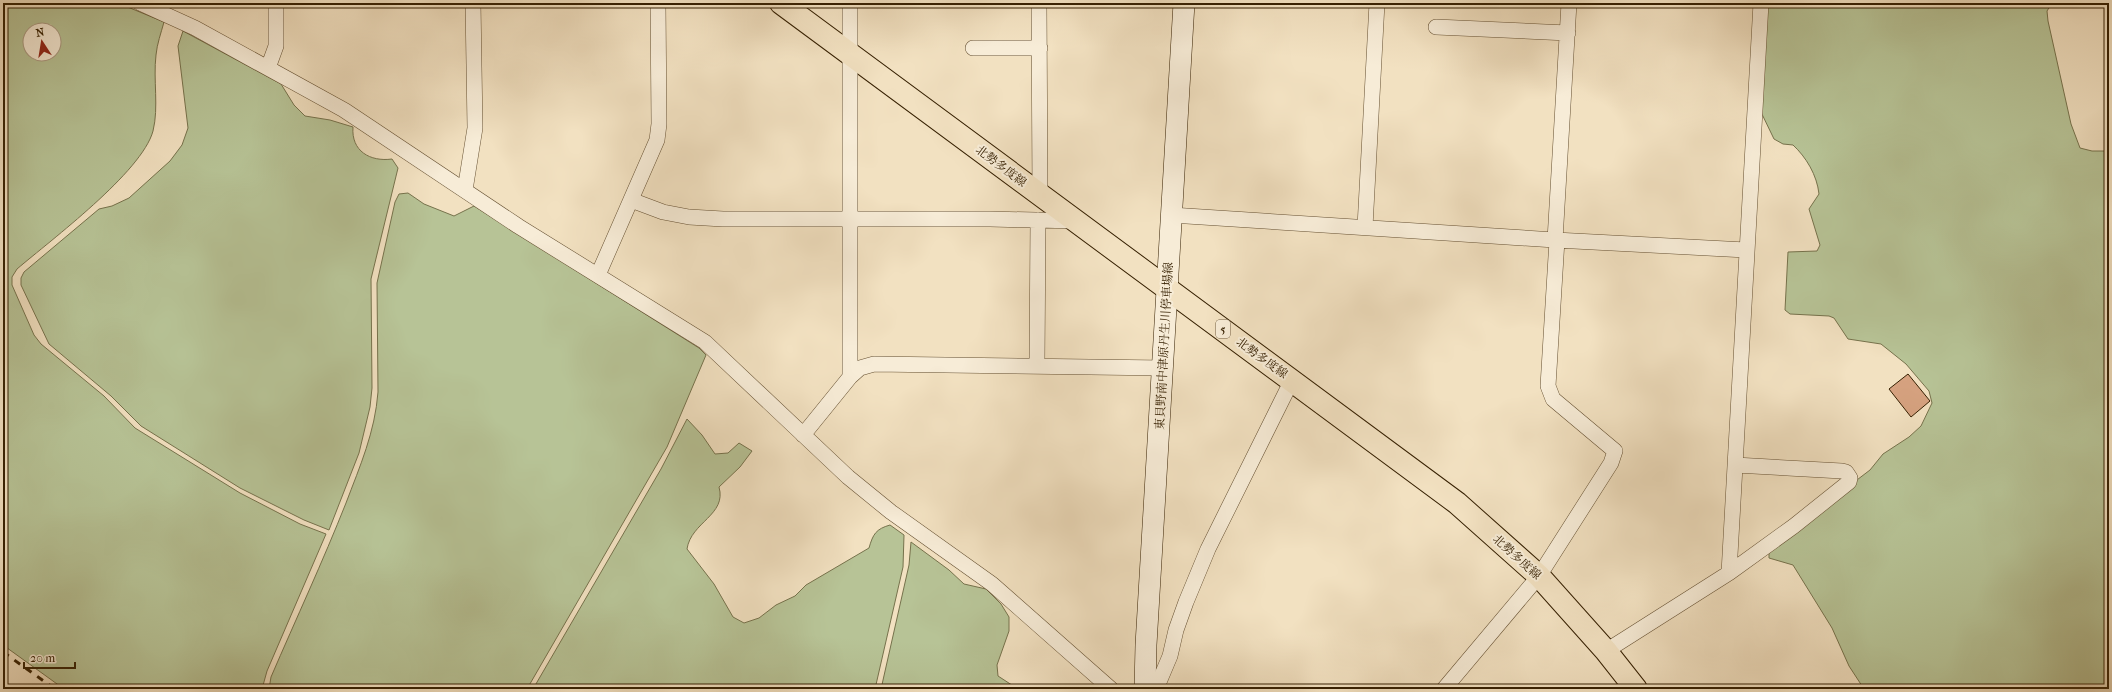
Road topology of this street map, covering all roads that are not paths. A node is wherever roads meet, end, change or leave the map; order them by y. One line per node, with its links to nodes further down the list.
1 (140, 3): 17 (street)
2 (276, 3): 17 (street)
3 (473, 3): 18 (street)
4 (658, 3): 20 (street)
5 (781, 3): 16 (main road, 北勢多度線 / 5)
6 (850, 3): 16 (street)
7 (1039, 3): 15 (street)
8 (1184, 3): 21 (main road, 東貝野南中津原丹生川停車場線)
9 (1377, 3): 25 (street)
10 (1569, 3): 13 (street)
11 (1761, 3): 27 (street)
12 (1436, 27): 13 (street)
13 (1568, 32): 26 (street)
14 (973, 48): 15 (street)
15 (1040, 48): 19 (street)
16 (850, 54): 19 (main road, 北勢多度線 / 5); 22 (street)
17 (268, 68): 18 (street)
18 (465, 190): 28 (street)
19 (1040, 196): 24 (main road, 北勢多度線 / 5)
20 (631, 200): 22 (street); 28 (street)
21 (1171, 215): 25 (street); 29 (main road, 東貝野南中津原丹生川停車場線)
22 (849, 219): 23 (street); 32 (street)
23 (1038, 220): 24 (street); 30 (street)
24 (1076, 221): 29 (main road, 北勢多度線 / 5)
25 (1365, 227): 26 (street)
26 (1556, 240): 27 (street); 37 (street)
27 (1746, 250): 35 (street)
28 (598, 275): 34 (street)
29 (1167, 288): 31 (main road, 東貝野南中津原丹生川停車場線); 33 (main road, 北勢多度線 / 5)
30 (1037, 365): 31 (street); 32 (street)
31 (1164, 368): 40 (main road, 東貝野南中津原丹生川停車場線)
32 (850, 377): 34 (street)
33 (1292, 380): 37 (main road, 北勢多度線 / 5); 41 (street)
34 (803, 435): 39 (street)
35 (1735, 465): 36 (street); 36 (street)
36 (1729, 573): 38 (street)
37 (1539, 576): 38 (main road, 北勢多度線 / 5); 42 (street)
38 (1606, 651): 43 (main road, 北勢多度線 / 5)
39 (1111, 689)
40 (1145, 689)
41 (1156, 689)
42 (1444, 689)
43 (1636, 689)

